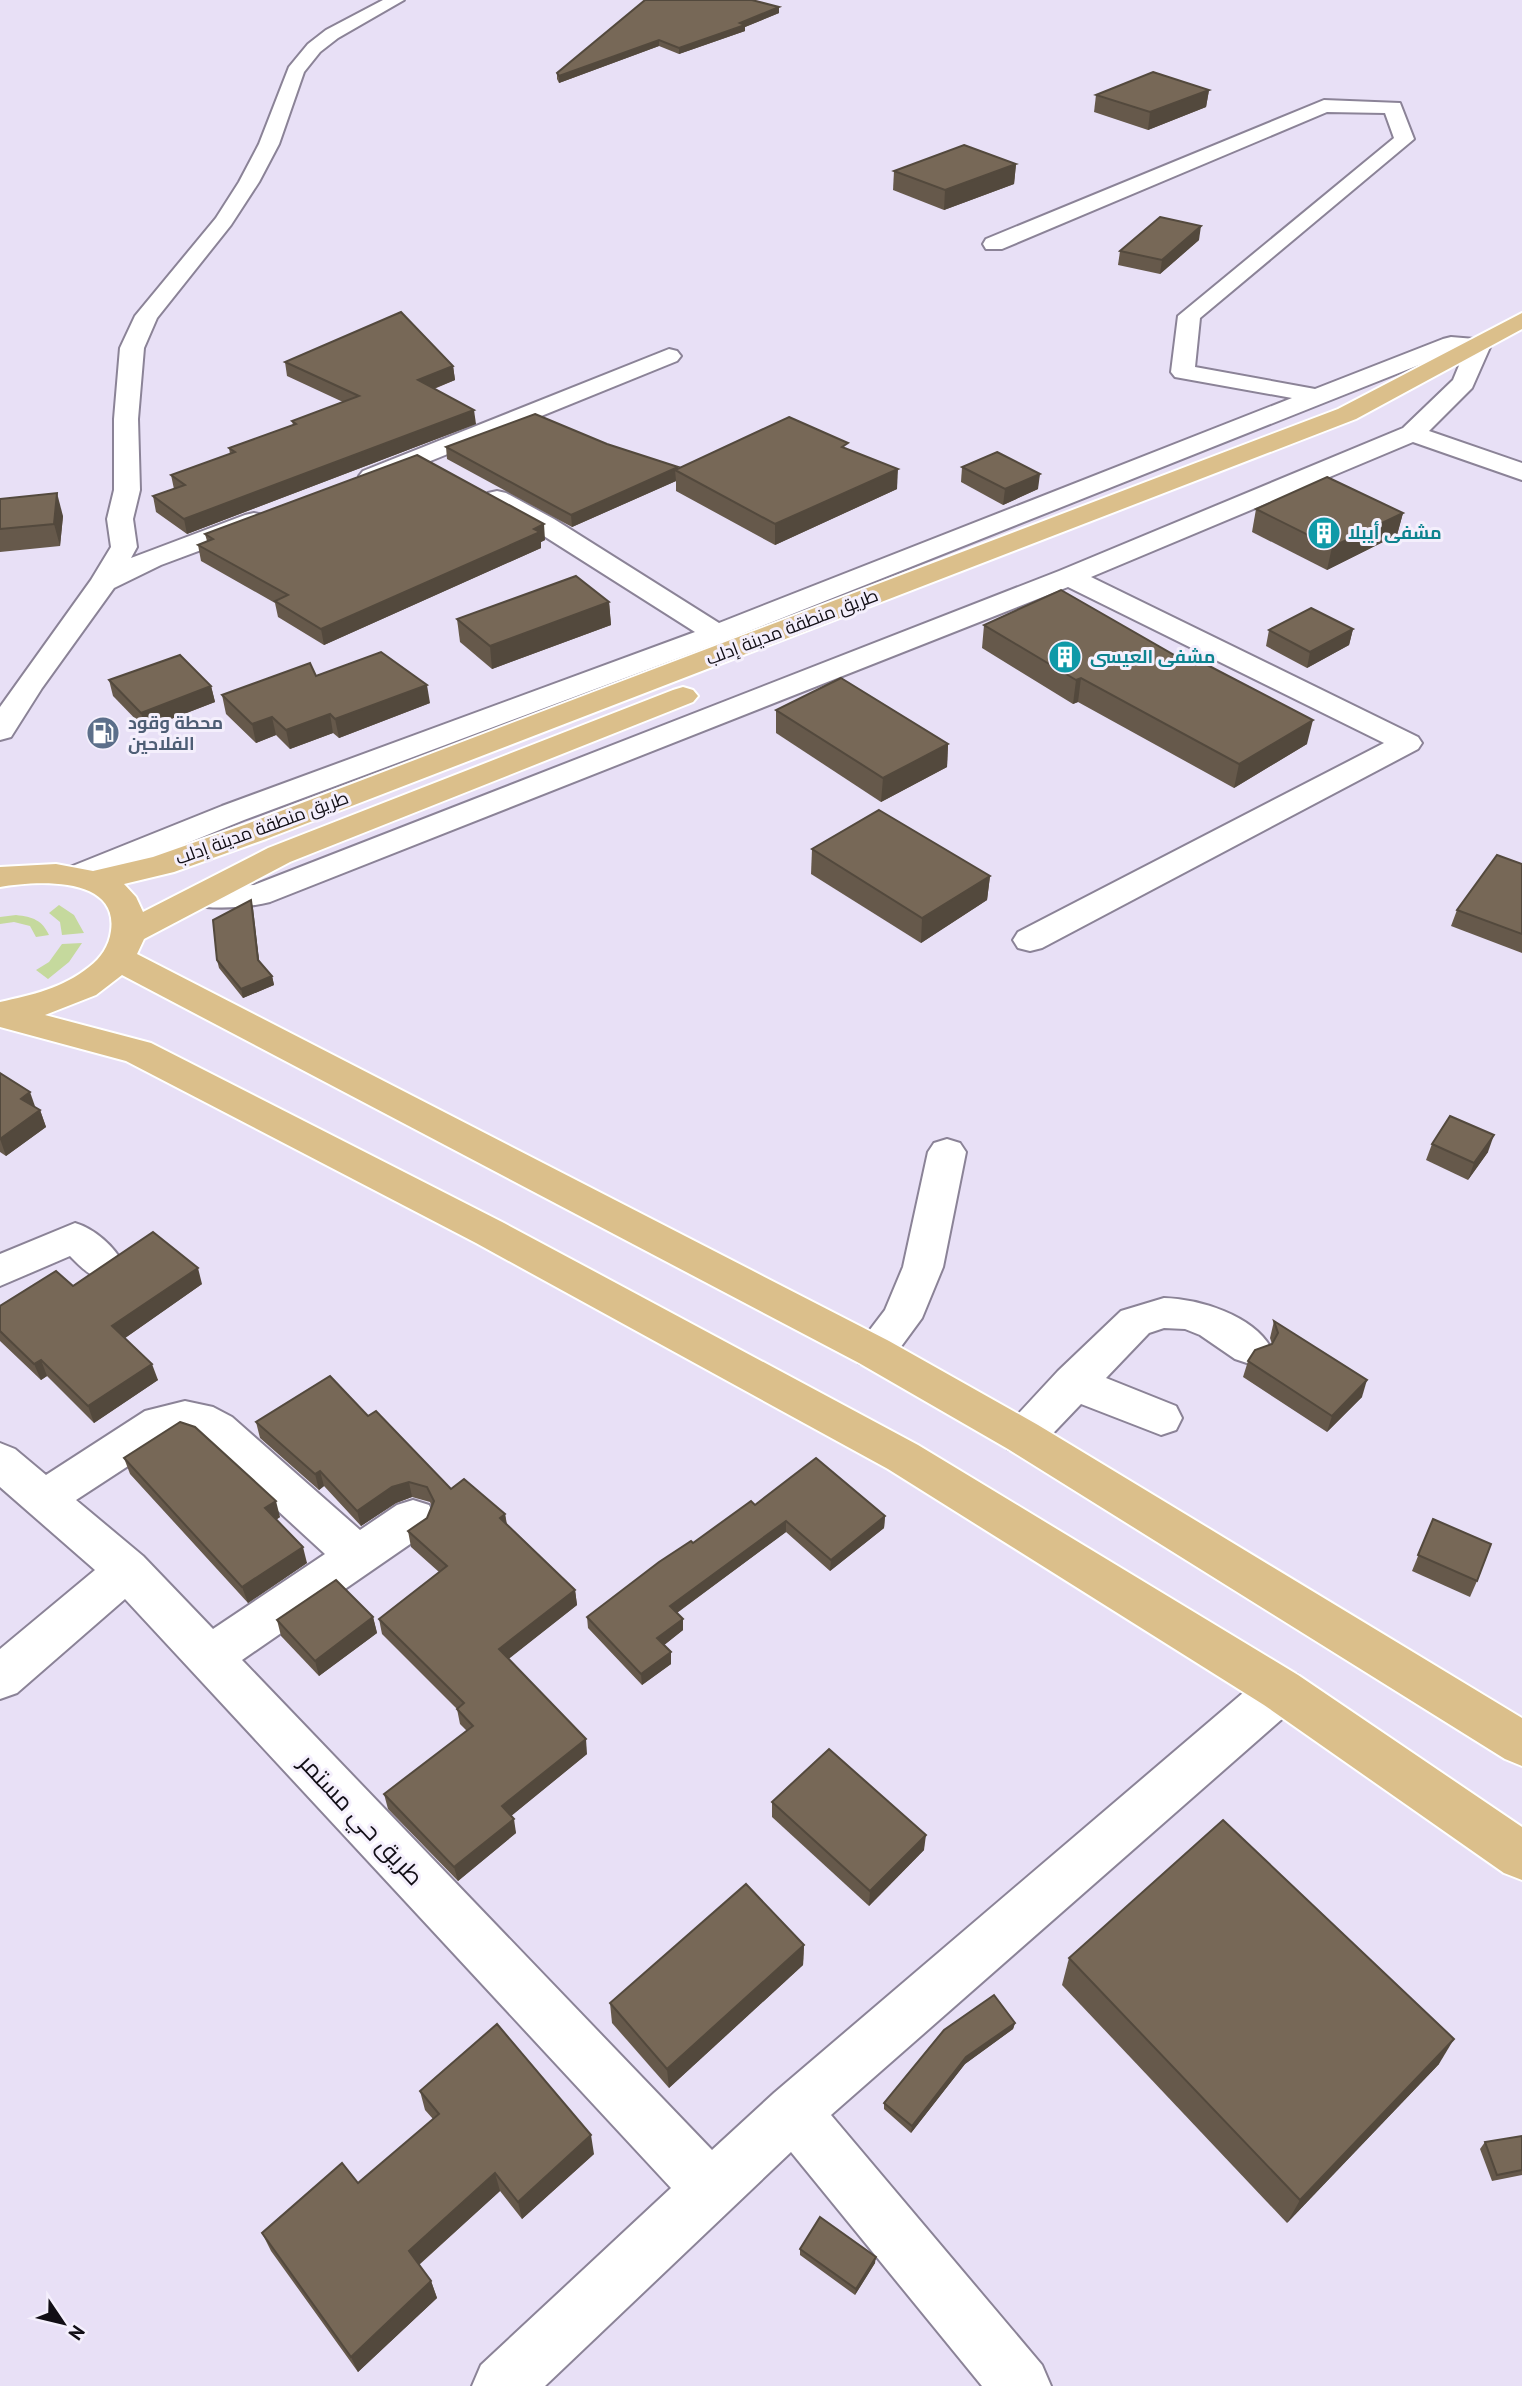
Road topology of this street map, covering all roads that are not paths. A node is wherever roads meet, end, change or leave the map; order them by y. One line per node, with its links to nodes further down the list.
1 (396, 0): 13 (street)
2 (994, 244): 6 (street)
3 (1522, 320): 4 (main road, طريق منطقة مدينة إدلب)
4 (1479, 345): 6 (street); 7 (street); 17 (main road, طريق منطقة مدينة إدلب); 18 (main road, طريق منطقة مدينة إدلب)
5 (669, 356): 9 (street)
6 (1317, 397): 14 (street)
7 (1412, 433): 8 (street); 12 (street)
8 (1522, 472)
9 (344, 487)
10 (477, 489): 14 (street)
11 (279, 511): 13 (street)
12 (1069, 576): 18 (street); 19 (street)
13 (104, 582): 15 (street)
14 (716, 634): 17 (street)
15 (0, 731)
16 (3, 875): 17 (main road)
17 (85, 879): 20 (main road)
18 (200, 897): 20 (main road, طريق منطقة مدينة إدلب)
19 (1030, 940)
20 (123, 945): 21 (main road, طريق منطقة مدينة إدلب); 26 (main road)
21 (0, 1014): 37 (main road)
22 (947, 1152): 26 (street)
23 (104, 1265): 24 (street)
24 (0, 1271)
25 (1250, 1348): 27 (street)
26 (874, 1352): 29 (main road)
27 (1073, 1383): 28 (street); 29 (street)
28 (1161, 1418)
29 (1023, 1437): 38 (main road)
30 (0, 1461): 31 (street, طريق حي مستمر)
31 (46, 1498): 33 (street); 34 (street, طريق حي مستمر)
32 (413, 1518): 33 (street)
33 (358, 1556): 35 (street)
34 (127, 1570): 35 (street, طريق حي مستمر); 36 (street)
35 (208, 1658): 41 (street, طريق حي مستمر)
36 (0, 1678)
37 (1281, 1690): 39 (main road); 40 (street)
38 (1522, 1744)
39 (1522, 1856)
40 (793, 2112): 41 (street); 43 (street)
41 (711, 2189): 42 (street)
42 (502, 2386)
43 (1021, 2386)

